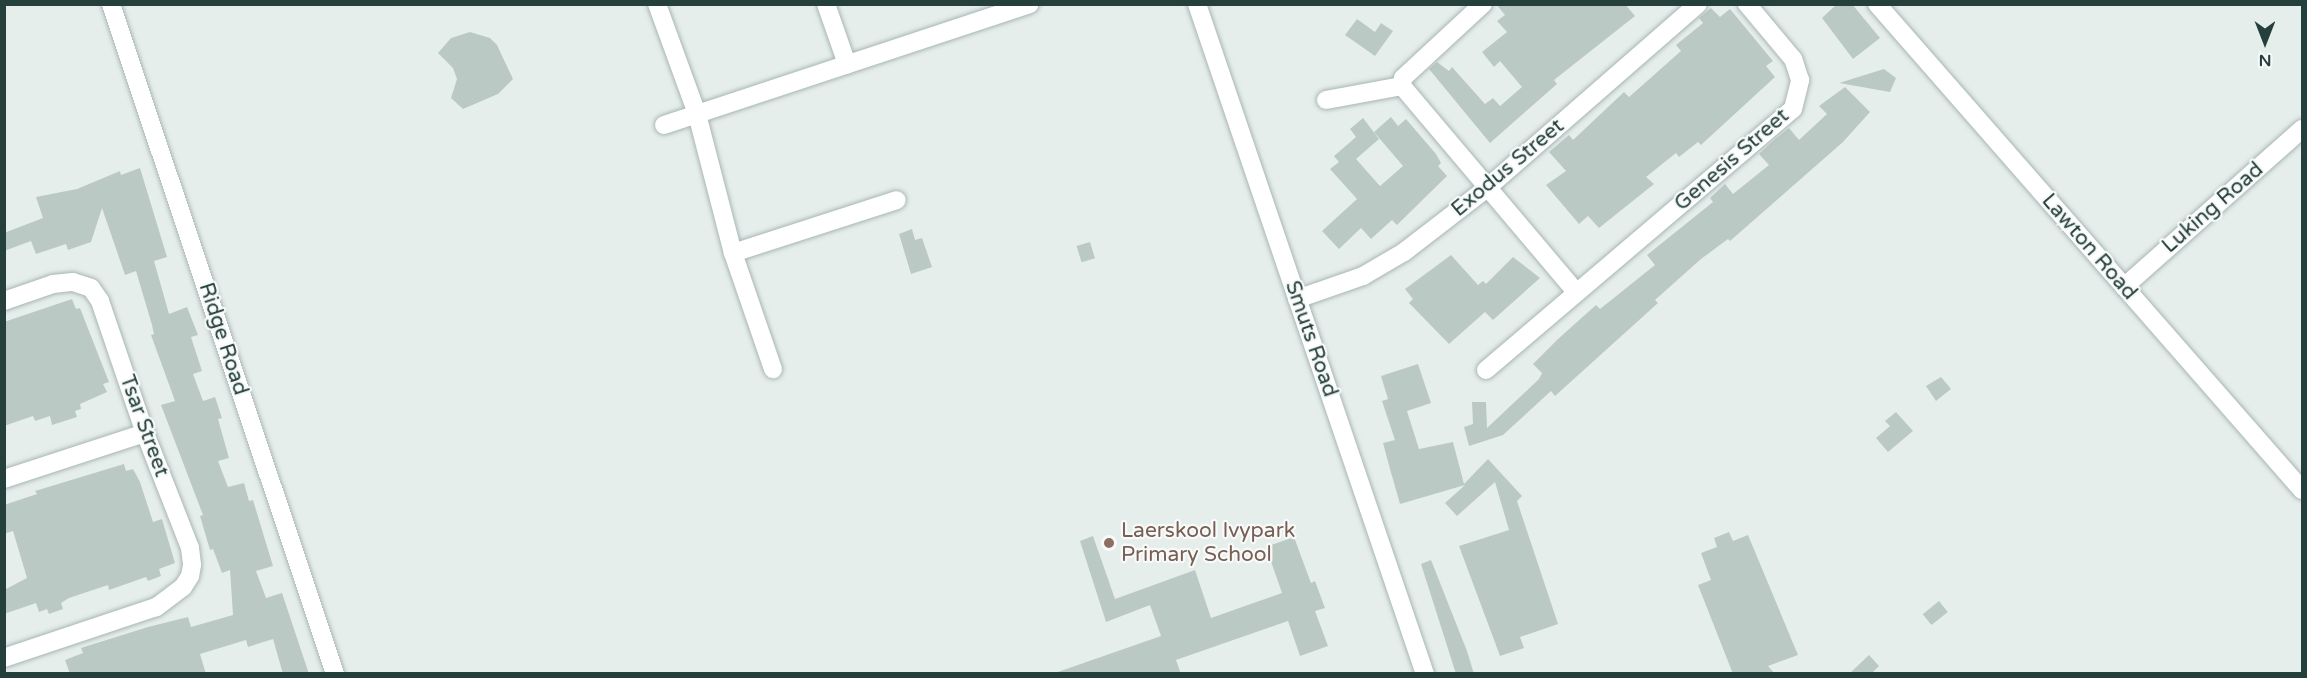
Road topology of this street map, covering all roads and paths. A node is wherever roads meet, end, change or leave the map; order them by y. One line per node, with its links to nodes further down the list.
1 (111, 4): 29 (street, Ridge Road)
2 (657, 4): 13 (street)
3 (826, 4): 10 (street)
4 (1029, 4): 10 (street)
5 (1197, 4): 21 (street, Smuts Road)
6 (1483, 4): 11 (street)
7 (1698, 4): 16 (street, Exodus Street)
8 (1747, 4): 20 (street, Genesis Street)
9 (1877, 4): 19 (street, Lawton Road)
10 (847, 64): 13 (street)
11 (1402, 86): 12 (street); 16 (street)
12 (1326, 100)
13 (697, 114): 14 (street); 18 (street)
14 (664, 125)
15 (2302, 129): 19 (street, Luking Road)
16 (1487, 188): 20 (street); 21 (street, Exodus Street)
17 (897, 200): 18 (street)
18 (733, 253): 23 (street)
19 (2124, 287): 27 (street, Lawton Road)
20 (1576, 292): 24 (street, Genesis Street)
21 (1298, 299): 30 (street, Smuts Road)
22 (4, 301): 25 (street, Tsar Street)
23 (773, 369)
24 (1486, 370)
25 (145, 433): 26 (street); 28 (street, Tsar Street)
26 (4, 479)
27 (2302, 490)
28 (4, 658)
29 (335, 674)
30 (1425, 674)

